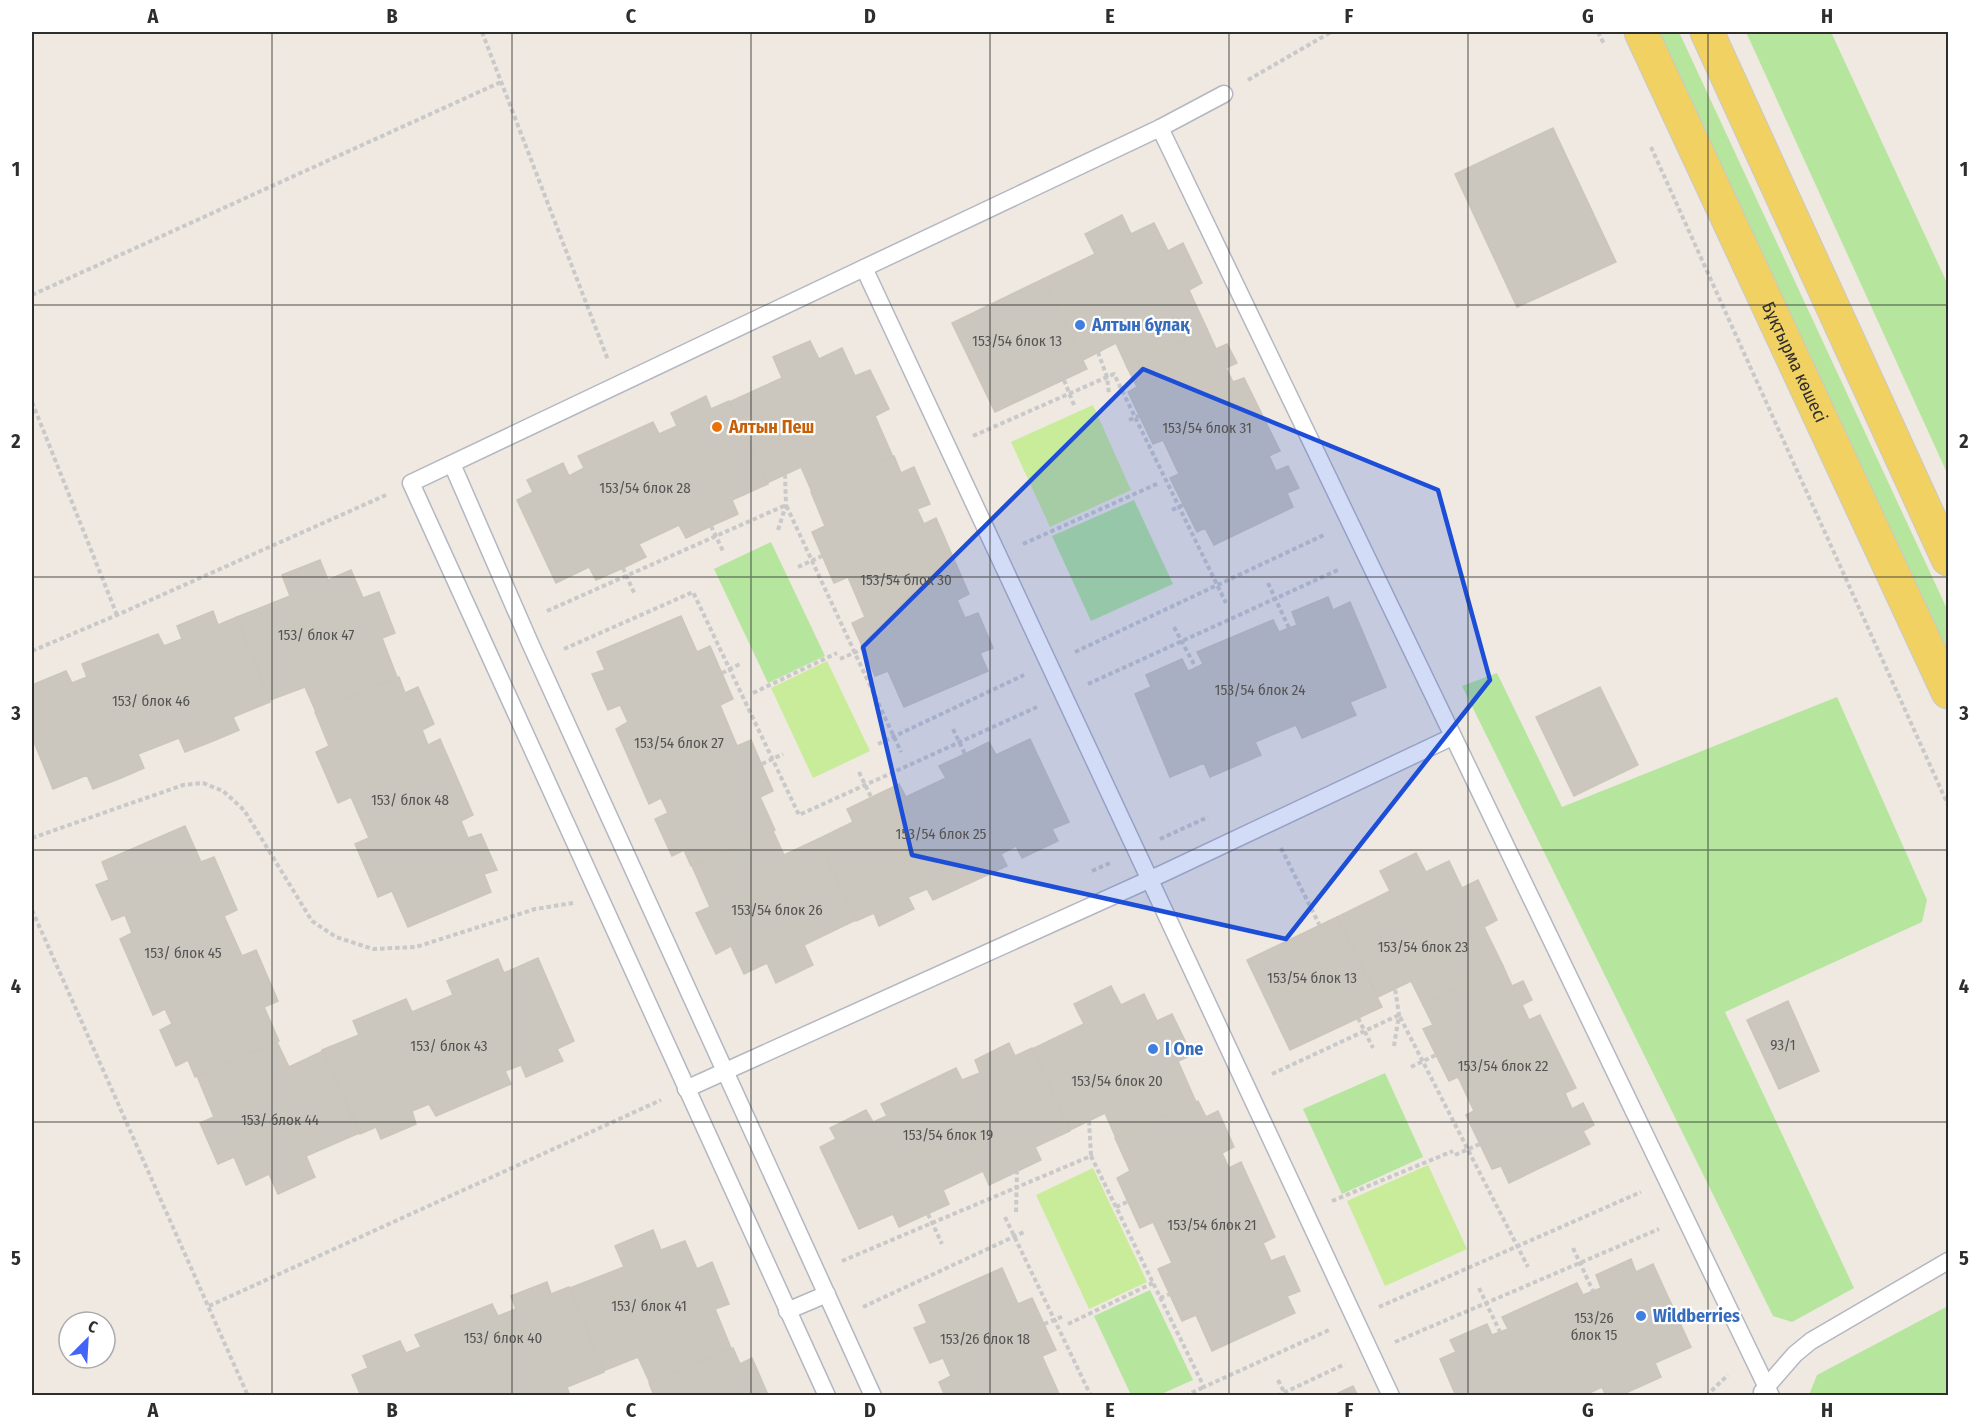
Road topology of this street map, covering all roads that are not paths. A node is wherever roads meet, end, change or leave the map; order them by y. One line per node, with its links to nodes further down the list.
1 (1641, 32): 8 (main road, Бұқтырма көшесі)
2 (1707, 32): 7 (main road)
3 (1224, 94): 4 (lane)
4 (1161, 128): 5 (lane); 9 (lane)
5 (864, 268): 6 (lane); 10 (lane)
6 (452, 464): 11 (lane); 12 (lane)
7 (1948, 560)
8 (1948, 692)
9 (1452, 737): 10 (lane); 16 (lane)
10 (1150, 879): 11 (lane); 19 (lane)
11 (724, 1072): 12 (lane); 14 (lane)
12 (686, 1089): 15 (lane)
13 (1948, 1261): 16 (lane)
14 (827, 1294): 15 (lane); 18 (lane)
15 (787, 1311): 17 (lane)
16 (1766, 1392)
17 (827, 1395)
18 (873, 1395)
19 (1391, 1395)

